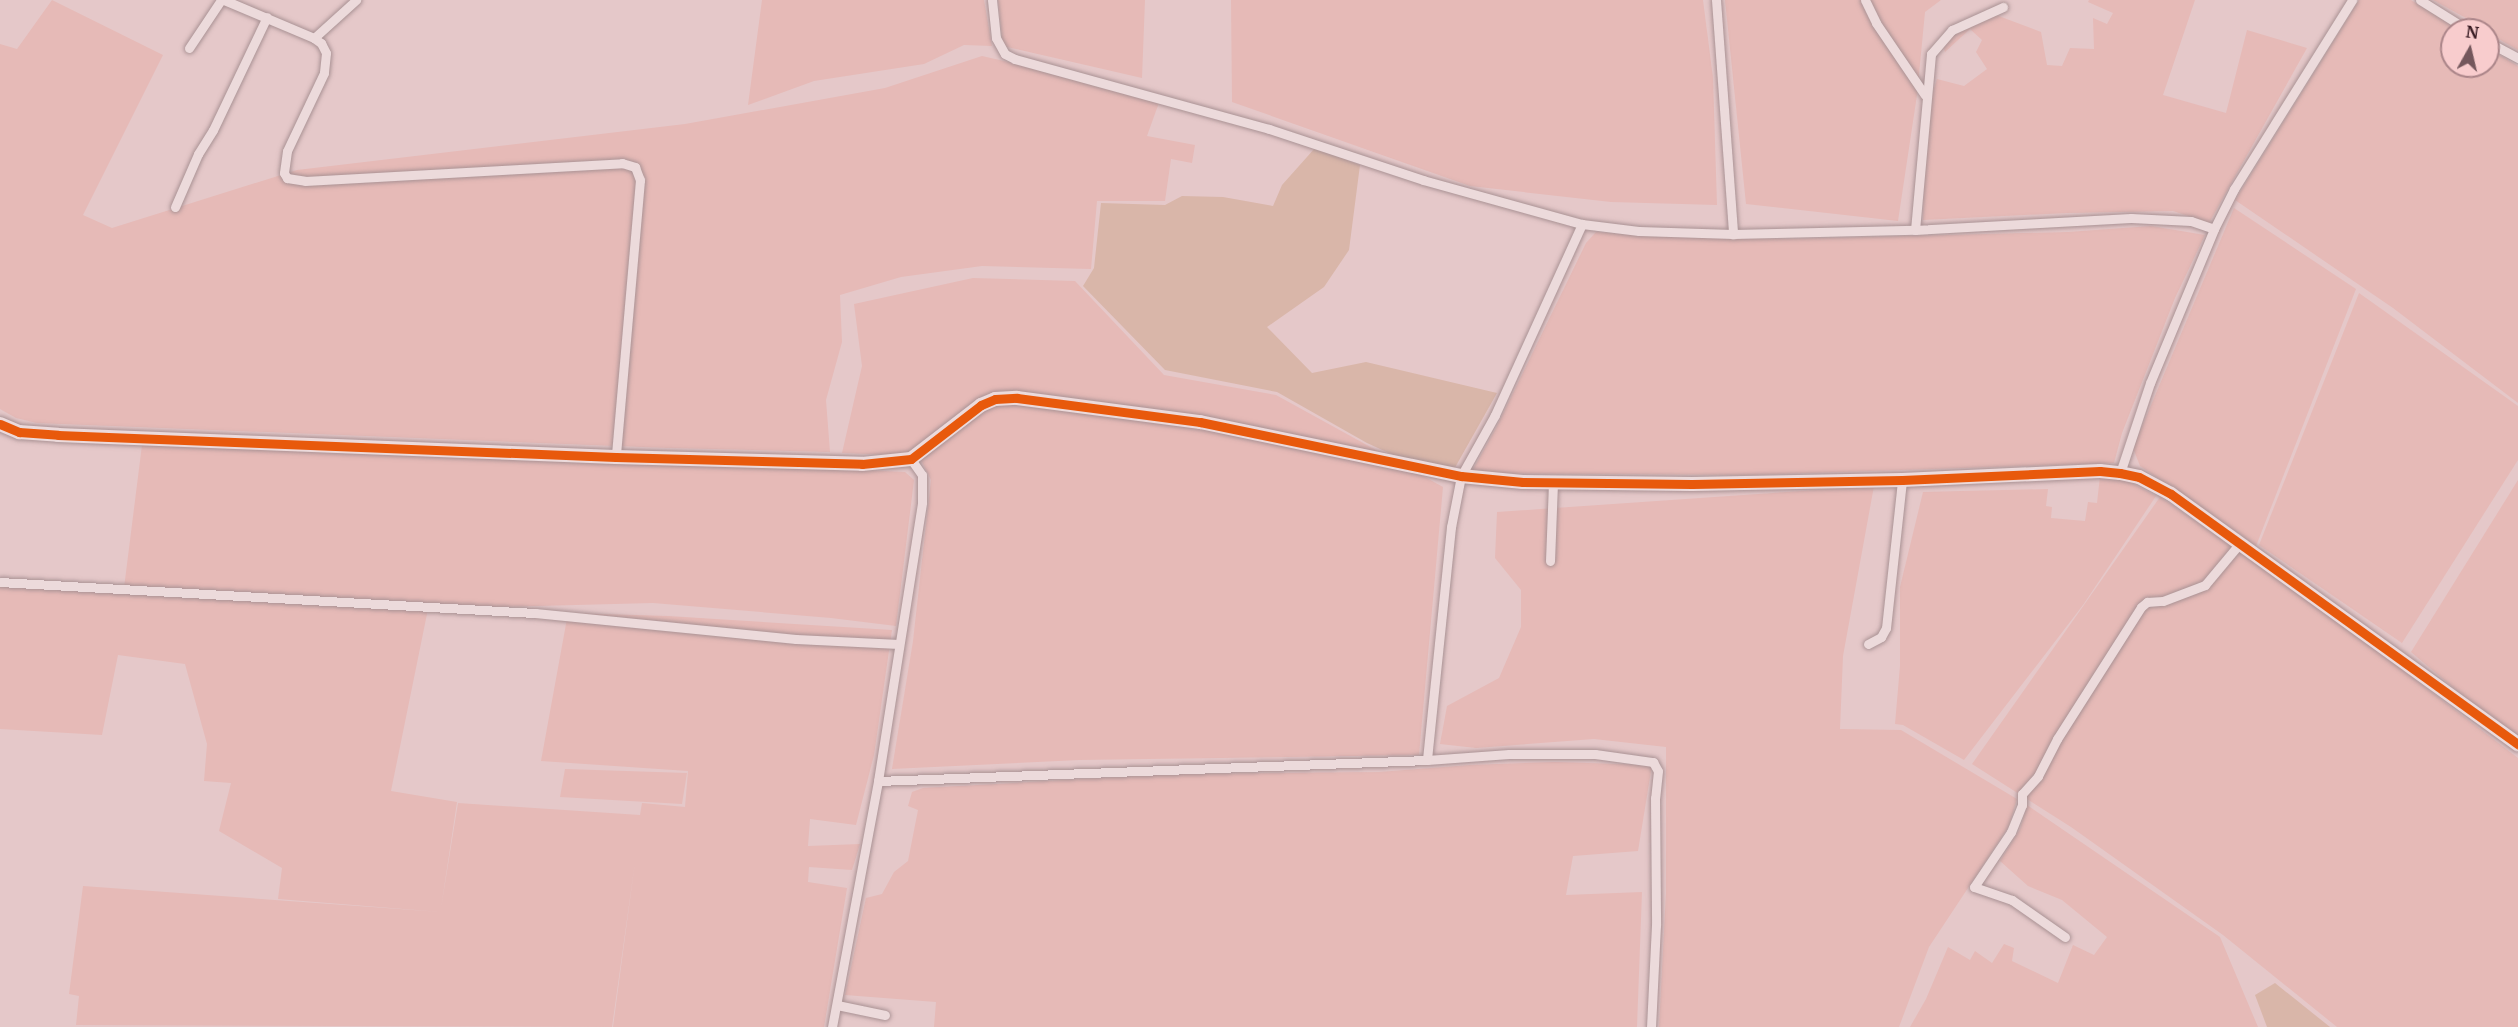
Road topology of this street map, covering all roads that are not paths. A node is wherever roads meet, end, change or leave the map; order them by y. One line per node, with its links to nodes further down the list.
1 (222, 0): 9 (street); 12 (street)
2 (356, 0): 11 (street)
3 (992, 0): 17 (street)
4 (1716, 0): 20 (street)
5 (1865, 0): 15 (street)
6 (2352, 0): 18 (street)
7 (2420, 0): 10 (street)
8 (2004, 8): 15 (street)
9 (267, 17): 11 (street); 16 (street)
10 (2449, 18)
11 (314, 38): 22 (street)
12 (189, 48)
13 (2500, 48): 14 (street)
14 (2518, 58)
15 (1925, 95): 19 (street)
16 (175, 207)
17 (1582, 224): 20 (street); 25 (street)
18 (2214, 229): 19 (street); 24 (street)
19 (1915, 230): 20 (street)
20 (1733, 234)
21 (0, 424): 22 (street)
22 (616, 457): 23 (street)
23 (911, 459): 25 (street); 31 (street)
24 (2120, 473): 26 (street); 28 (street)
25 (1461, 476): 27 (street); 34 (street)
26 (1902, 480): 27 (street); 32 (street)
27 (1552, 482): 29 (street)
28 (2240, 543): 33 (street); 36 (street)
29 (1550, 561)
30 (0, 582): 31 (street)
31 (899, 644): 35 (street)
32 (1868, 644)
33 (2518, 744)
34 (1427, 760): 35 (street); 40 (street)
35 (878, 781): 37 (street)
36 (2065, 938)
37 (837, 1005): 38 (street); 39 (street)
38 (885, 1015)
39 (832, 1027)
40 (1651, 1027)

